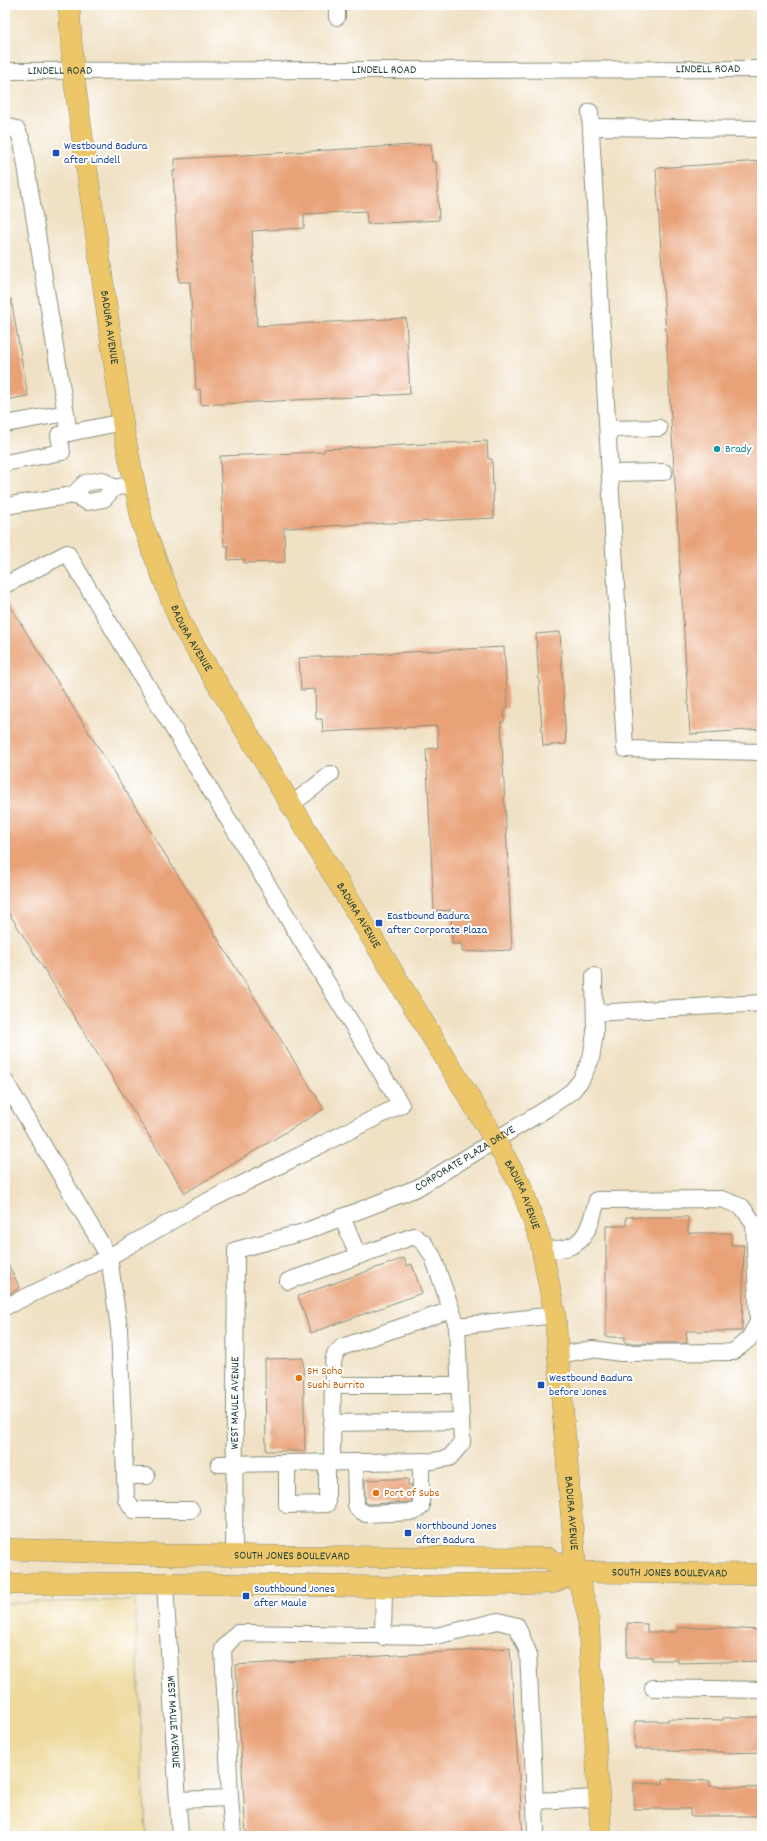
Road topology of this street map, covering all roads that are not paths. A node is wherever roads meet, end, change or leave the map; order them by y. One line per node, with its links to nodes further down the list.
1 (69, 5): 4 (main road, BADURA AVENUE)
2 (762, 69): 4 (street, LINDELL ROAD)
3 (5, 71): 4 (street, LINDELL ROAD)
4 (73, 71): 8 (main road, BADURA AVENUE)
5 (5, 125): 7 (street)
6 (762, 129): 11 (street)
7 (66, 413): 9 (street); 12 (street)
8 (123, 422): 12 (street); 16 (main road, BADURA AVENUE)
9 (5, 424)
10 (659, 428): 11 (street)
11 (608, 429): 15 (street)
12 (69, 433): 13 (street)
13 (5, 463)
14 (664, 472): 15 (street)
15 (610, 473): 19 (street)
16 (135, 484): 17 (street); 21 (main road, BADURA AVENUE)
17 (5, 506)
18 (5, 585): 30 (street)
19 (762, 752)
20 (331, 774): 21 (street)
21 (291, 805): 26 (main road, BADURA AVENUE)
22 (594, 976): 24 (street, CORPORATE PLAZA DRIVE)
23 (762, 1003): 24 (street)
24 (595, 1013): 26 (street, CORPORATE PLAZA DRIVE)
25 (5, 1081): 30 (street)
26 (495, 1140): 27 (street, CORPORATE PLAZA DRIVE); 29 (main road, BADURA AVENUE)
27 (342, 1217): 28 (street, CORPORATE PLAZA DRIVE); 31 (street)
28 (236, 1250): 46 (street, WEST MAULE AVENUE)
29 (543, 1250): 35 (main road, BADURA AVENUE); 37 (street)
30 (109, 1256): 33 (street); 47 (street)
31 (358, 1256): 32 (street); 34 (street)
32 (288, 1281)
33 (5, 1308)
34 (451, 1310): 36 (street); 38 (street)
35 (555, 1315): 36 (street); 37 (main road, BADURA AVENUE)
36 (457, 1326): 39 (street)
37 (560, 1356): 52 (main road, BADURA AVENUE)
38 (332, 1385): 39 (street); 41 (street)
39 (460, 1385): 40 (street)
40 (462, 1421): 41 (street); 42 (street)
41 (332, 1424): 45 (street)
42 (421, 1461): 43 (street); 43 (street)
43 (355, 1462): 45 (street)
44 (287, 1463): 45 (street); 45 (street); 46 (street)
45 (329, 1463)
46 (226, 1464): 51 (street, WEST MAULE AVENUE)
47 (125, 1476): 48 (street); 49 (street)
48 (148, 1476)
49 (191, 1510)
50 (5, 1549): 51 (main road, SOUTH JONES BOULEVARD)
51 (234, 1555): 52 (main road, SOUTH JONES BOULEVARD)
52 (576, 1572): 53 (main road, SOUTH JONES BOULEVARD); 56 (main road, SOUTH JONES BOULEVARD); 61 (main road, BADURA AVENUE)
53 (762, 1574)
54 (166, 1583): 55 (main road, SOUTH JONES BOULEVARD); 56 (main road, SOUTH JONES BOULEVARD); 62 (street, WEST MAULE AVENUE)
55 (5, 1584)
56 (384, 1587): 57 (street)
57 (383, 1636): 60 (street); 63 (street)
58 (653, 1688): 59 (street)
59 (762, 1690)
60 (230, 1798): 62 (street); 65 (street)
61 (599, 1798): 63 (street); 67 (main road, BADURA AVENUE)
62 (178, 1800): 64 (street, WEST MAULE AVENUE)
63 (535, 1801): 66 (street)
64 (180, 1836)
65 (233, 1836)
66 (536, 1836)
67 (601, 1836)

